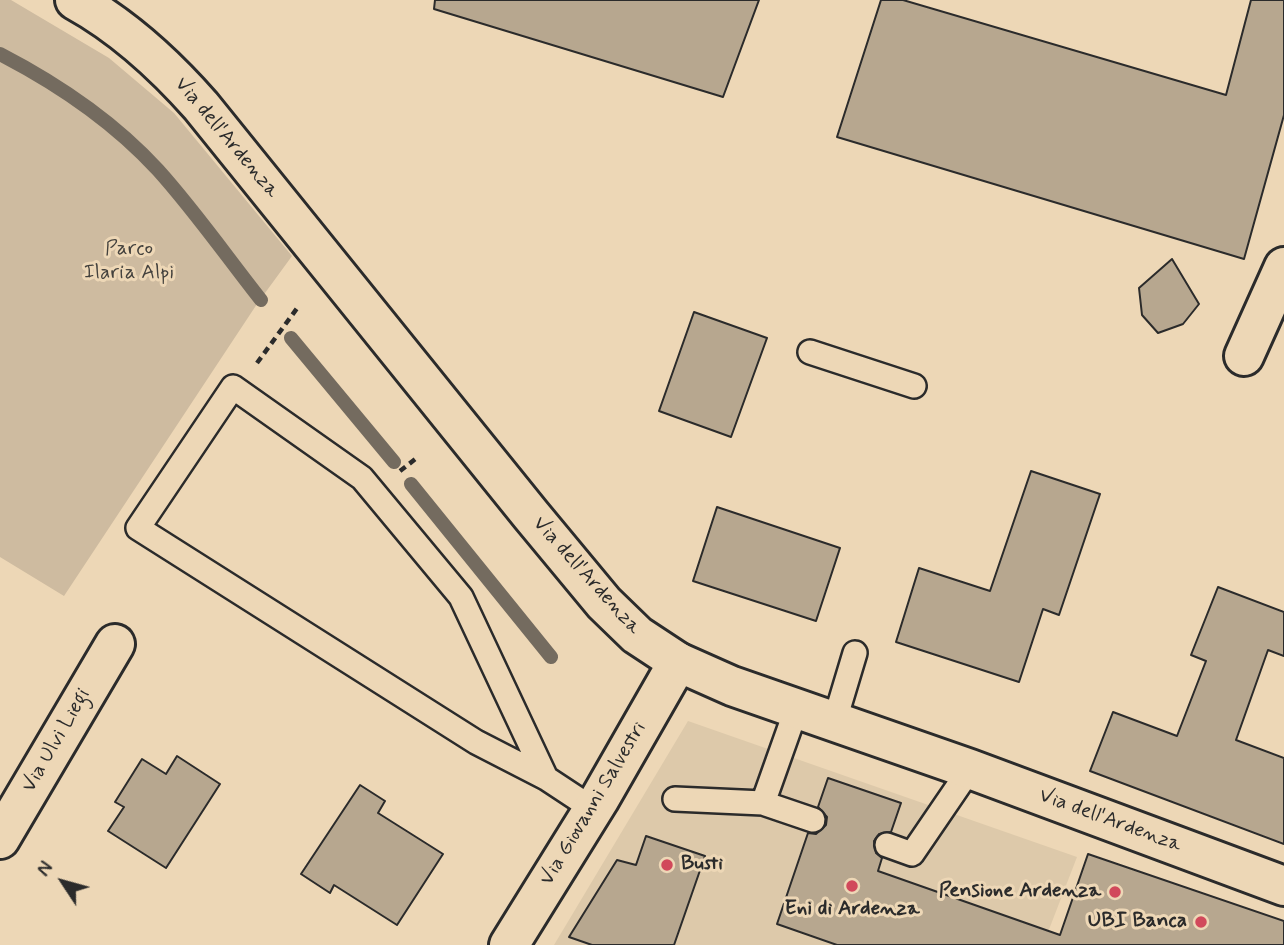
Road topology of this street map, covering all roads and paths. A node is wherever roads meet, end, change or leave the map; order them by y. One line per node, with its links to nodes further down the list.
1 (75, 0): 10 (main road, Via dell'Ardenza)
2 (1284, 267): 5 (main road)
3 (298, 307): 7 (path)
4 (810, 352): 6 (lane)
5 (1244, 356)
6 (914, 386)
7 (237, 390): 14 (lane); 14 (lane)
8 (115, 644): 19 (main road, Via Ulvi Liegi)
9 (855, 653): 12 (lane)
10 (678, 662): 11 (main road, Via dell'Ardenza); 17 (main road, Via Giovanni Salvestri)
11 (796, 709): 12 (main road, Via dell'Ardenza); 16 (lane)
12 (834, 723): 13 (main road, Via dell'Ardenza)
13 (970, 769): 20 (lane); 21 (main road, Via dell'Ardenza)
14 (546, 778): 17 (lane)
15 (676, 799): 16 (lane)
16 (763, 803): 18 (lane)
17 (593, 809): 22 (main road, Via Giovanni Salvestri)
18 (813, 820)
19 (0, 839)
20 (887, 845)
21 (1284, 886)
22 (509, 945)

